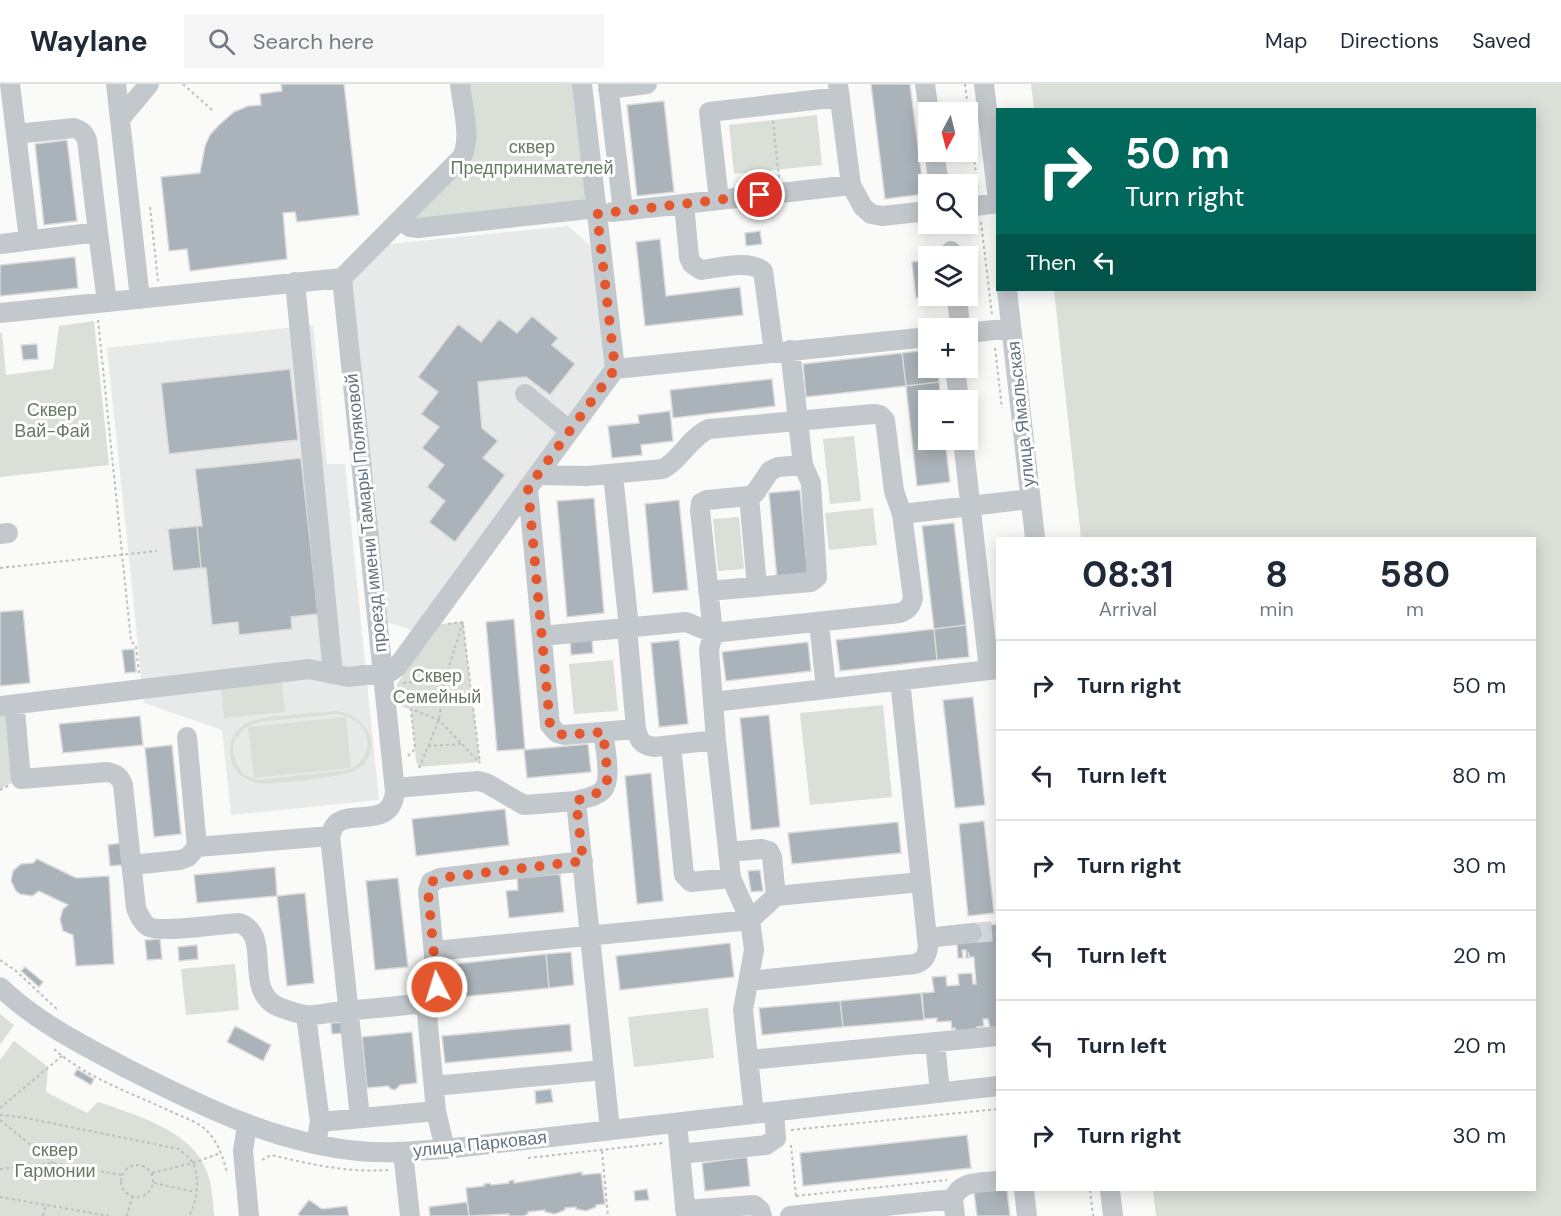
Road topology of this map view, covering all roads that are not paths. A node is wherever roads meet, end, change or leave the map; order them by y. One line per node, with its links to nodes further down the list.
1 (10, 84): 13 (street)
2 (116, 84): 12 (street)
3 (149, 84): 12 (street)
4 (460, 84): 21 (street)
5 (582, 84): 19 (street)
6 (647, 84): 9 (street)
7 (926, 84): 11 (street)
8 (984, 84): 17 (street)
9 (608, 86): 18 (street)
10 (839, 91): 14 (street); 15 (street)
11 (928, 102)
12 (120, 119): 28 (street)
13 (16, 134): 22 (street); 23 (street)
14 (851, 186): 15 (street); 20 (street)
15 (719, 200): 16 (street)
16 (684, 204): 18 (street); 34 (street)
17 (985, 204)
18 (623, 210): 19 (street)
19 (597, 211): 21 (street); 35 (street)
20 (918, 212)
21 (400, 219): 25 (street)
22 (98, 232): 23 (street); 29 (street)
23 (29, 240): 24 (street)
24 (0, 244)
25 (342, 278): 26 (street); 56 (street, проезд имени Тамары Поляковой)
26 (295, 282): 28 (street); 55 (street)
27 (1007, 291): 31 (street, улица Ямальская)
28 (150, 298): 29 (street)
29 (102, 309): 30 (street)
30 (0, 313)
31 (1002, 329): 32 (street); 44 (street, улица Ямальская)
32 (978, 332)
33 (918, 338): 34 (street)
34 (782, 351): 35 (street); 37 (street)
35 (615, 369): 38 (street)
36 (525, 394): 38 (street)
37 (798, 421): 40 (street); 41 (street); 46 (street)
38 (570, 431): 42 (street)
39 (964, 450): 45 (street)
40 (803, 465): 43 (street); 48 (street)
41 (613, 474): 42 (street); 51 (street)
42 (533, 481): 53 (street); 56 (street)
43 (749, 496): 48 (street); 49 (street)
44 (1030, 500): 45 (street); 47 (street, улица Ямальская)
45 (970, 506): 46 (street); 54 (street)
46 (902, 514): 50 (street)
47 (1035, 537)
48 (757, 587): 49 (street)
49 (708, 591): 52 (street)
50 (819, 623): 52 (street); 58 (street)
51 (628, 628): 52 (street); 53 (street); 61 (street)
52 (713, 633): 59 (street)
53 (542, 636): 62 (street)
54 (993, 670): 57 (street)
55 (333, 674): 56 (street); 60 (street)
56 (389, 679): 66 (street, проезд имени Тамары Поляковой)
57 (900, 680): 58 (street); 74 (street)
58 (826, 689): 59 (street)
59 (713, 702): 64 (street)
60 (9, 705): 72 (street)
61 (636, 729): 62 (street); 65 (street)
62 (603, 732): 67 (street)
63 (187, 737): 69 (street)
64 (716, 740): 65 (street); 70 (street)
65 (671, 745): 73 (street)
66 (395, 788): 67 (street); 68 (street)
67 (576, 801): 71 (street)
68 (330, 836): 69 (street); 84 (street)
69 (197, 847): 72 (street)
70 (728, 852): 73 (street); 75 (street)
71 (583, 861): 78 (street); 80 (street)
72 (131, 865): 85 (street)
73 (731, 878): 76 (street)
74 (921, 882): 75 (street); 79 (street)
75 (776, 896): 76 (street)
76 (750, 920): 78 (street); 81 (street)
77 (972, 933): 79 (street)
78 (590, 937): 80 (street); 89 (street)
79 (927, 938): 81 (street)
80 (434, 951): 83 (street)
81 (749, 981): 88 (street)
82 (0, 987): 97 (street, улица Парковая)
83 (426, 1003): 84 (street); 90 (street)
84 (348, 1011): 85 (street); 95 (street)
85 (306, 1015): 96 (street)
86 (996, 1036): 87 (street)
87 (935, 1042): 88 (street); 92 (street)
88 (748, 1060): 94 (street)
89 (604, 1070): 90 (street); 98 (street)
90 (434, 1086): 93 (street)
91 (996, 1086): 92 (street, улица Парковая)
92 (940, 1093): 94 (street, улица Парковая)
93 (436, 1111): 95 (street); 101 (street)
94 (764, 1113): 99 (street, улица Парковая); 99 (street)
95 (360, 1118): 96 (street)
96 (320, 1122): 100 (street)
97 (246, 1125): 100 (street, улица Парковая); 108 (street)
98 (610, 1130): 99 (street, улица Парковая); 101 (street, улица Парковая)
99 (678, 1139): 107 (street)
100 (316, 1144): 102 (street, улица Парковая)
101 (446, 1149): 102 (street, улица Парковая)
102 (403, 1152): 109 (street)
103 (996, 1181): 106 (street)
104 (1024, 1191): 112 (street)
105 (1110, 1191): 113 (street)
106 (953, 1198): 111 (street)
107 (686, 1213): 110 (street)
108 (249, 1216)
109 (410, 1216)
110 (762, 1216)
111 (790, 1216)
112 (1027, 1216)
113 (1113, 1216)

